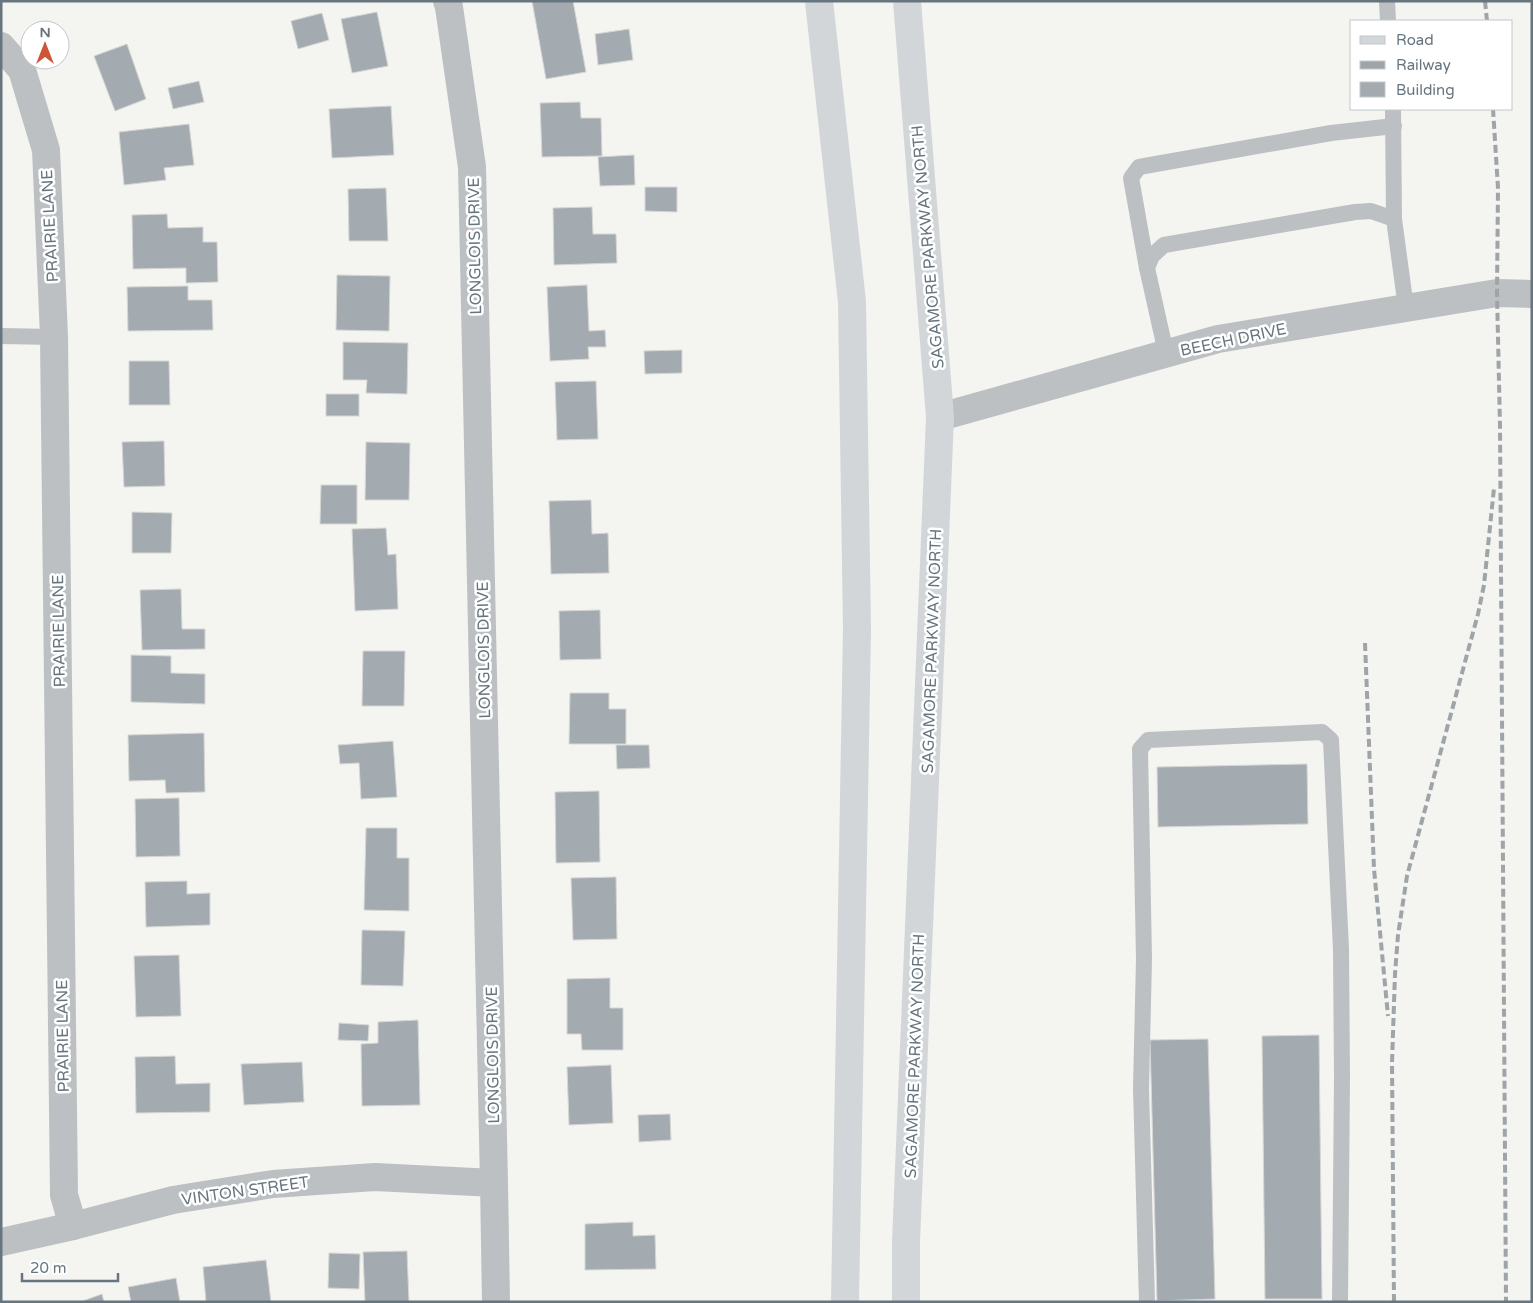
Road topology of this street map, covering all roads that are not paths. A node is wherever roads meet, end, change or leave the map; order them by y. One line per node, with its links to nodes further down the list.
1 (447, 1): 17 (street, LONGLOIS DRIVE)
2 (819, 1): 21 (main road)
3 (907, 1): 16 (main road, SAGAMORE PARKWAY NORTH)
4 (1387, 1): 5 (lane)
5 (1388, 20)
6 (1, 46): 14 (street, PRAIRIE LANE)
7 (1393, 110): 8 (lane)
8 (1394, 126): 9 (lane); 10 (lane)
9 (1394, 219): 10 (lane); 12 (lane)
10 (1147, 268): 15 (lane)
11 (1532, 294): 12 (street, BEECH DRIVE)
12 (1406, 308): 15 (street, BEECH DRIVE)
13 (1, 336): 14 (lane)
14 (54, 337): 18 (street, PRAIRIE LANE)
15 (1166, 353): 16 (street, BEECH DRIVE)
16 (940, 417): 22 (main road, SAGAMORE PARKWAY NORTH)
17 (494, 1183): 18 (street, VINTON STREET); 20 (street, LONGLOIS DRIVE)
18 (73, 1226): 19 (street, VINTON STREET)
19 (1, 1242)
20 (496, 1302)
21 (845, 1302)
22 (906, 1302)
23 (1146, 1302): 24 (lane)
24 (1340, 1302)

